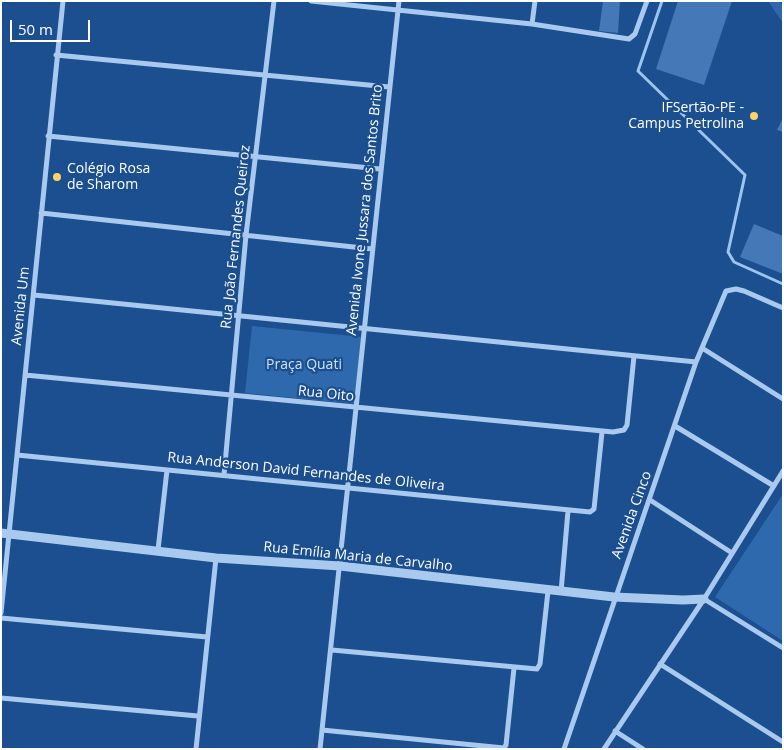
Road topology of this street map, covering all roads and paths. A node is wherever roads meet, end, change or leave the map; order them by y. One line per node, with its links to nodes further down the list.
1 (63, 1): 9 (street, Avenida Um)
2 (274, 1): 10 (street, Rua João Fernandes Queiroz)
3 (311, 1): 7 (street)
4 (399, 1): 7 (street, Avenida Ivone Jussara dos Santos Brito)
5 (535, 1): 8 (street)
6 (647, 1): 8 (street)
7 (398, 9): 8 (street); 11 (street, Avenida Ivone Jussara dos Santos Brito)
8 (532, 24)
9 (56, 55): 10 (street); 12 (street, Avenida Um)
10 (264, 76): 11 (street); 13 (street, Rua João Fernandes Queiroz)
11 (389, 87): 14 (street, Avenida Ivone Jussara dos Santos Brito)
12 (48, 136): 13 (street); 15 (street, Avenida Um)
13 (255, 156): 14 (street); 16 (street, Rua João Fernandes Queiroz)
14 (380, 169): 17 (street, Avenida Ivone Jussara dos Santos Brito)
15 (41, 213): 16 (street); 18 (street, Avenida Um)
16 (246, 235): 17 (street); 20 (street, Rua João Fernandes Queiroz)
17 (372, 249): 21 (street, Avenida Ivone Jussara dos Santos Brito)
18 (34, 295): 20 (street); 25 (street, Avenida Um)
19 (783, 308): 22 (street, Avenida Cinco)
20 (240, 315): 21 (street); 26 (street, Rua João Fernandes Queiroz)
21 (364, 328): 23 (street); 28 (street, Avenida Ivone Jussara dos Santos Brito)
22 (702, 348): 24 (street, Avenida Cinco); 27 (street)
23 (634, 356): 24 (street); 30 (street, Rua Oito)
24 (696, 362): 29 (street, Avenida Cinco)
25 (25, 375): 26 (street, Rua Oito); 31 (street, Avenida Um)
26 (232, 396): 28 (street, Rua Oito); 34 (street, Rua João Fernandes Queiroz)
27 (783, 399)
28 (356, 408): 30 (street, Rua Oito); 35 (street, Avenida Ivone Jussara dos Santos Brito)
29 (675, 426): 36 (street); 37 (street, Avenida Cinco)
30 (602, 432): 38 (street, Rua Anderson David Fernandes de Oliveira)
31 (18, 455): 32 (street, Rua Anderson David Fernandes de Oliveira); 39 (street, Avenida Um)
32 (167, 470): 34 (street, Rua Anderson David Fernandes de Oliveira); 40 (street)
33 (783, 471): 36 (street)
34 (224, 475): 35 (street, Rua Anderson David Fernandes de Oliveira)
35 (347, 486): 38 (street, Rua Anderson David Fernandes de Oliveira); 43 (street, Avenida Ivone Jussara dos Santos Brito)
36 (774, 486): 41 (street)
37 (650, 500): 41 (street); 46 (street, Avenida Cinco)
38 (568, 511): 45 (street)
39 (5, 534): 40 (street, Rua Emília Maria de Carvalho); 48 (street, Avenida Um)
40 (158, 550): 42 (street, Rua Emília Maria de Carvalho)
41 (732, 553): 47 (street)
42 (216, 558): 43 (street, Rua Emília Maria de Carvalho); 50 (street)
43 (340, 566): 44 (street, Rua Emília Maria de Carvalho); 52 (street, Avenida Ivone Jussara dos Santos Brito)
44 (548, 591): 45 (street, Rua Emília Maria de Carvalho); 54 (street)
45 (561, 592): 46 (street, Rua Emília Maria de Carvalho)
46 (614, 597): 47 (street, Rua Emília Maria de Carvalho); 63 (street, Avenida Cinco)
47 (704, 598): 51 (street); 53 (street)
48 (1, 613)
49 (1, 618): 50 (street)
50 (207, 637): 56 (street)
51 (783, 648)
52 (332, 650): 54 (street); 57 (street, Avenida Ivone Jussara dos Santos Brito)
53 (660, 664): 58 (street); 59 (street)
54 (514, 668): 60 (street)
55 (1, 698): 56 (street)
56 (198, 716): 61 (street)
57 (322, 730): 60 (street); 62 (street, Avenida Ivone Jussara dos Santos Brito)
58 (615, 731): 64 (street); 65 (street)
59 (783, 742)
60 (489, 748)
61 (196, 749)
62 (320, 749)
63 (564, 749)
64 (604, 749)
65 (643, 749)

